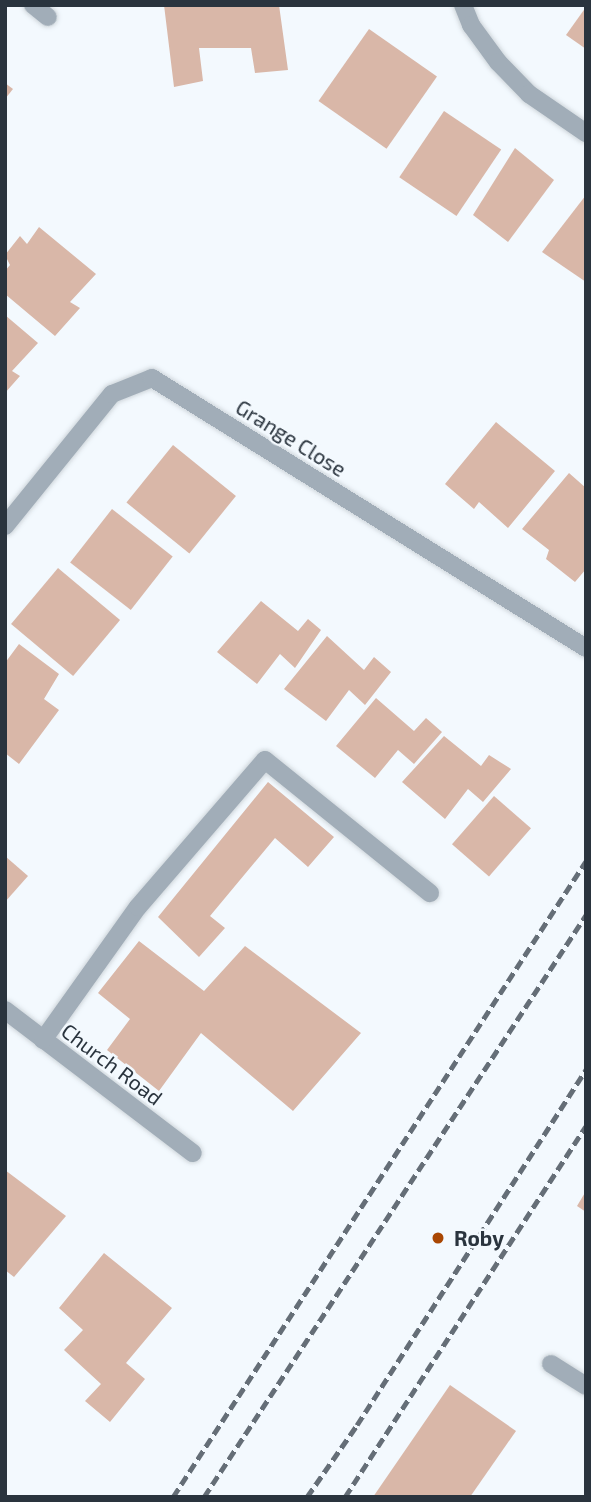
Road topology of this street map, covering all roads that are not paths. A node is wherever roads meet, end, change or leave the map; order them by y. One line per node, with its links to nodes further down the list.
1 (33, 5): 3 (street)
2 (463, 5): 4 (street)
3 (48, 17)
4 (586, 133)
5 (5, 526): 6 (street, Grange Close)
6 (586, 648)
7 (430, 893): 9 (street)
8 (5, 1010): 9 (street, Church Road)
9 (43, 1040): 10 (street, Church Road)
10 (193, 1153)
11 (551, 1364): 12 (street)
12 (586, 1386)

